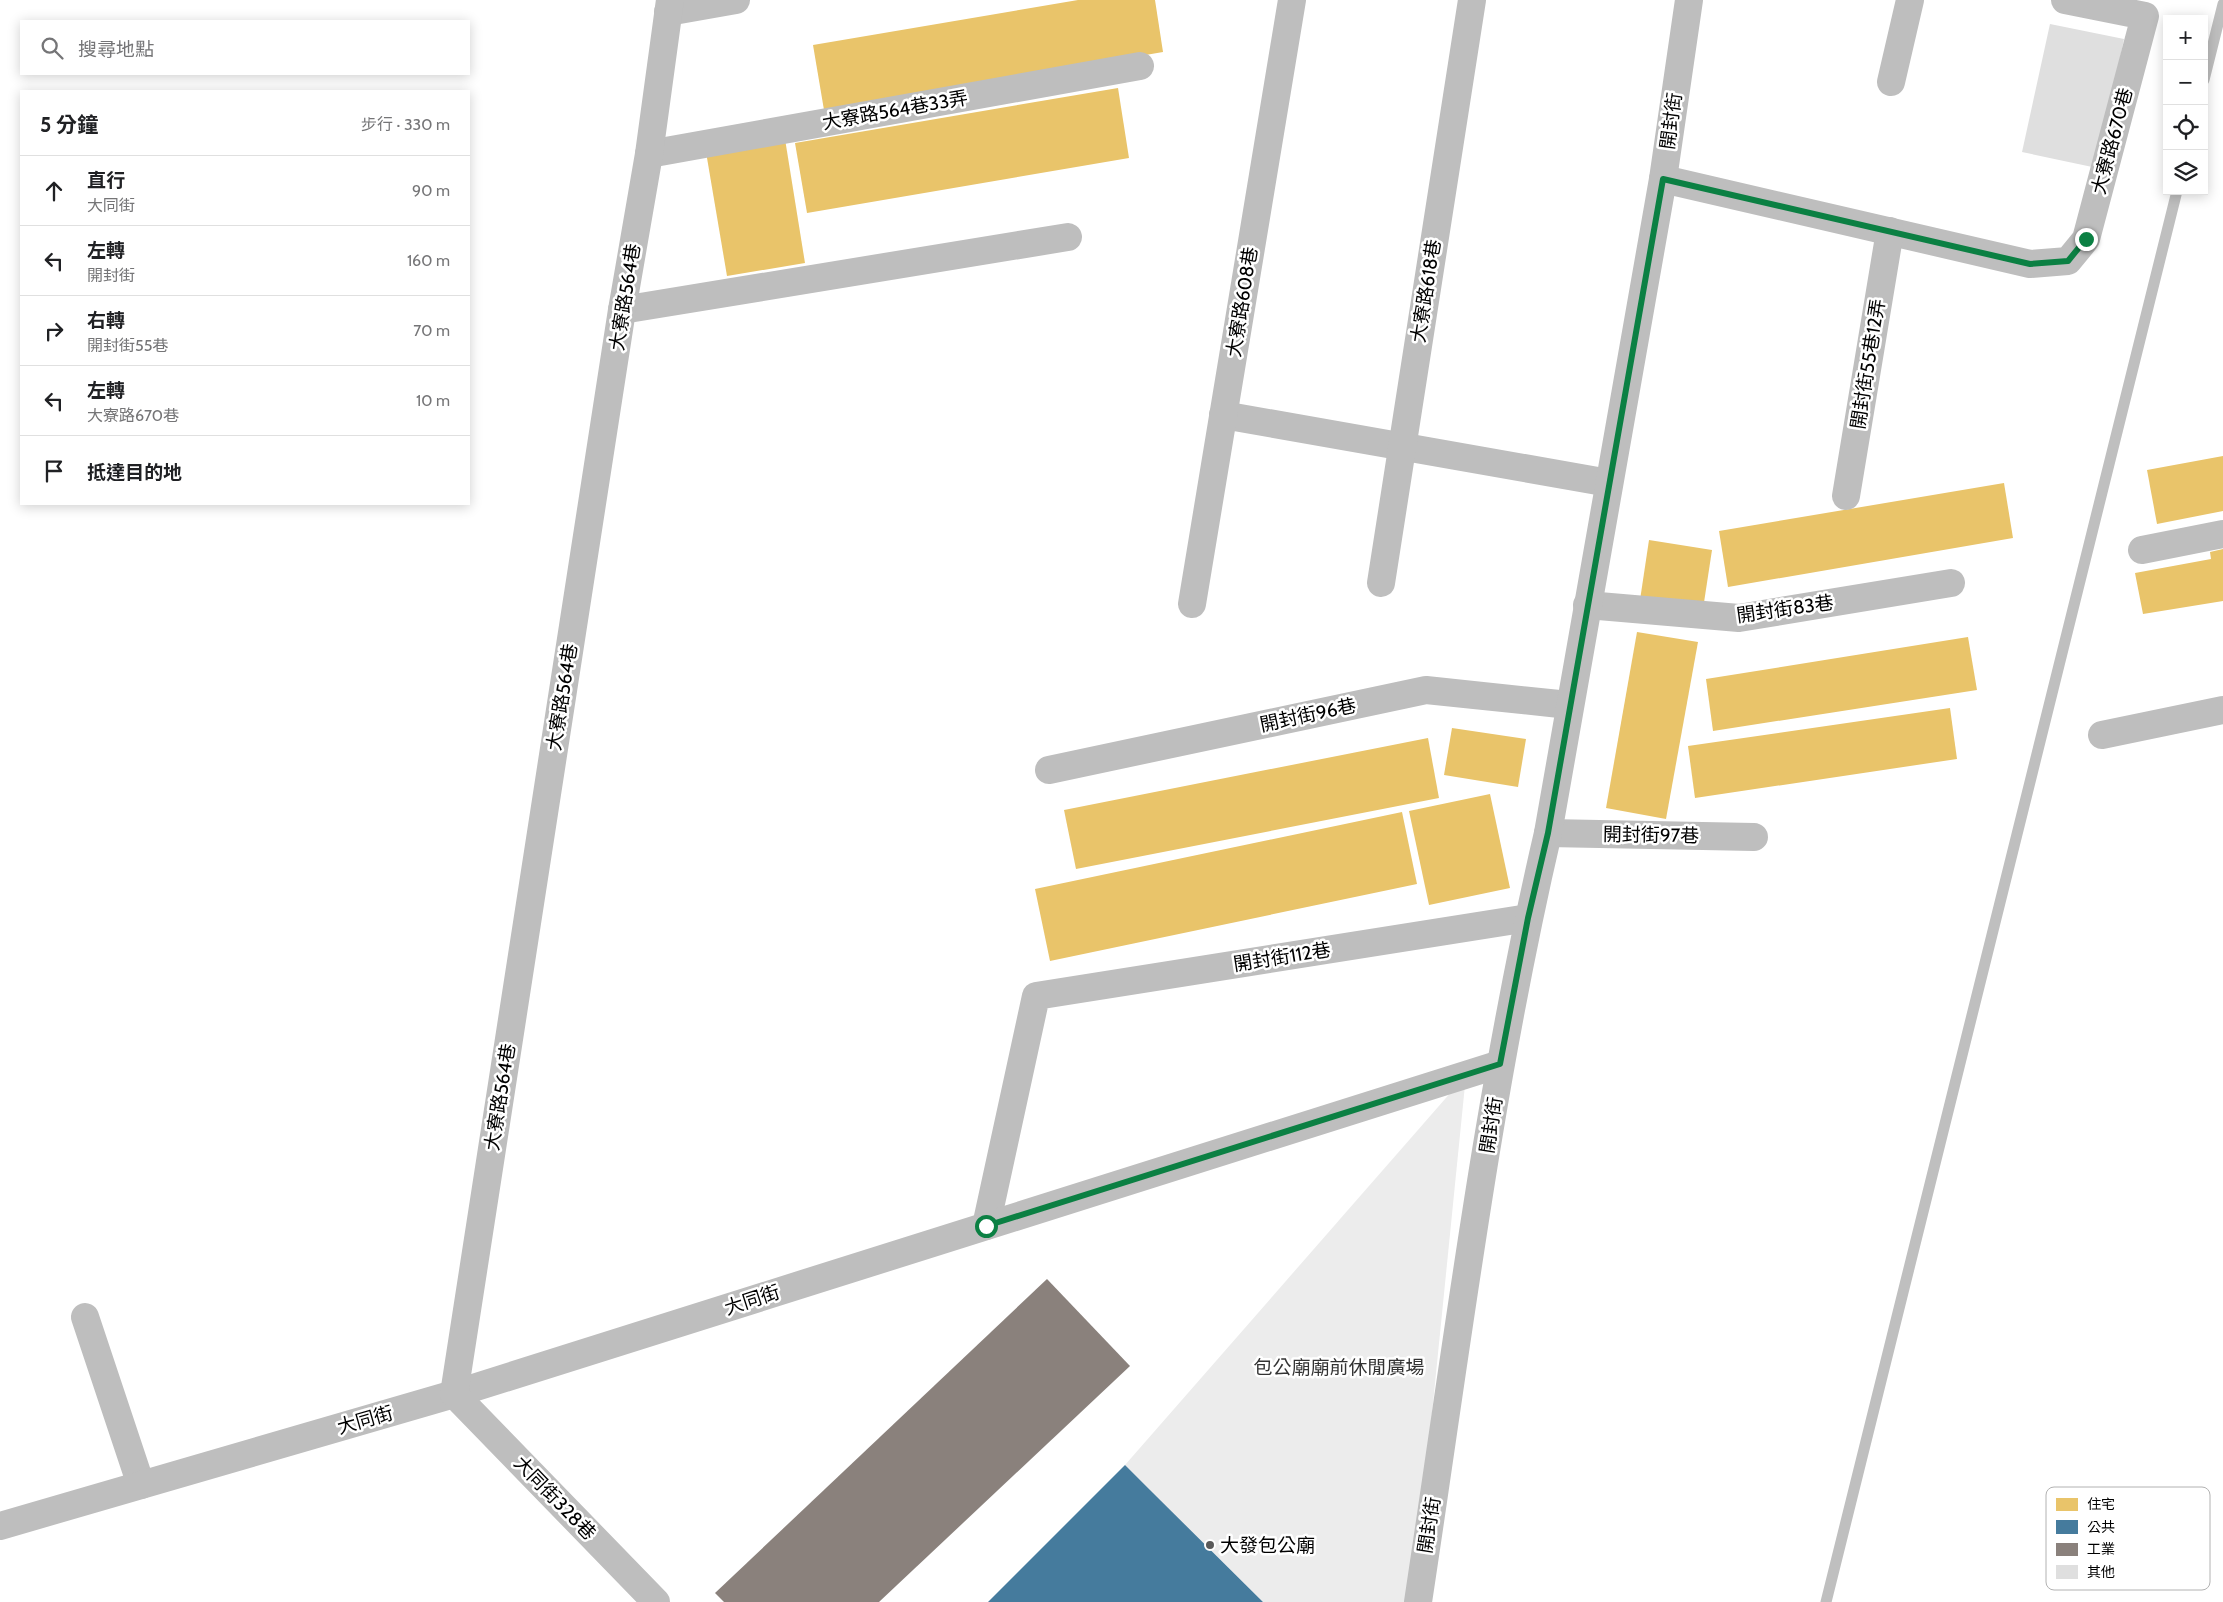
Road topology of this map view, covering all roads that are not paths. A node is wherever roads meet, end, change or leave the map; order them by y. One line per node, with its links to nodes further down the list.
1 (736, 0): 7 (street)
2 (1292, 0): 15 (street, 大寮路608巷)
3 (1472, 0): 16 (street, 大寮路618巷)
4 (1689, 0): 11 (street, 開封街)
5 (1910, 0): 9 (street)
6 (2065, 0): 12 (street, 大寮路670巷)
7 (669, 6): 10 (street, 大寮路564巷)
8 (1140, 66): 10 (street, 大寮路564巷33弄)
9 (1891, 82)
10 (649, 154): 14 (street, 大寮路564巷)
11 (1663, 179): 12 (street); 17 (street, 開封街)
12 (1890, 231): 18 (street, 開封街55巷12弄)
13 (1068, 237): 14 (street)
14 (622, 310): 35 (street, 大寮路564巷)
15 (1223, 415): 16 (street); 23 (street, 大寮路608巷)
16 (1402, 445): 17 (street); 21 (street, 大寮路618巷)
17 (1609, 483): 24 (street, 開封街)
18 (1846, 496)
19 (2223, 534): 20 (street)
20 (2142, 550)
21 (1381, 583)
22 (1951, 583): 24 (street, 開封街83巷)
23 (1192, 604)
24 (1587, 605): 25 (street, 開封街)
25 (1569, 706): 28 (street, 開封街96巷); 29 (street, 開封街)
26 (2223, 710): 27 (street)
27 (2102, 735)
28 (1048, 770)
29 (1548, 833): 30 (street, 開封街97巷); 31 (street, 開封街)
30 (1754, 837)
31 (1528, 918): 32 (street, 開封街); 33 (street, 開封街112巷)
32 (1500, 1064): 33 (street, 大同街); 39 (street, 開封街)
33 (986, 1226): 35 (street, 大同街)
34 (86, 1318): 36 (street)
35 (454, 1394): 36 (street, 大同街); 38 (street, 大同街328巷)
36 (140, 1485): 37 (street, 大同街)
37 (0, 1526)
38 (656, 1602)
39 (1418, 1602)

